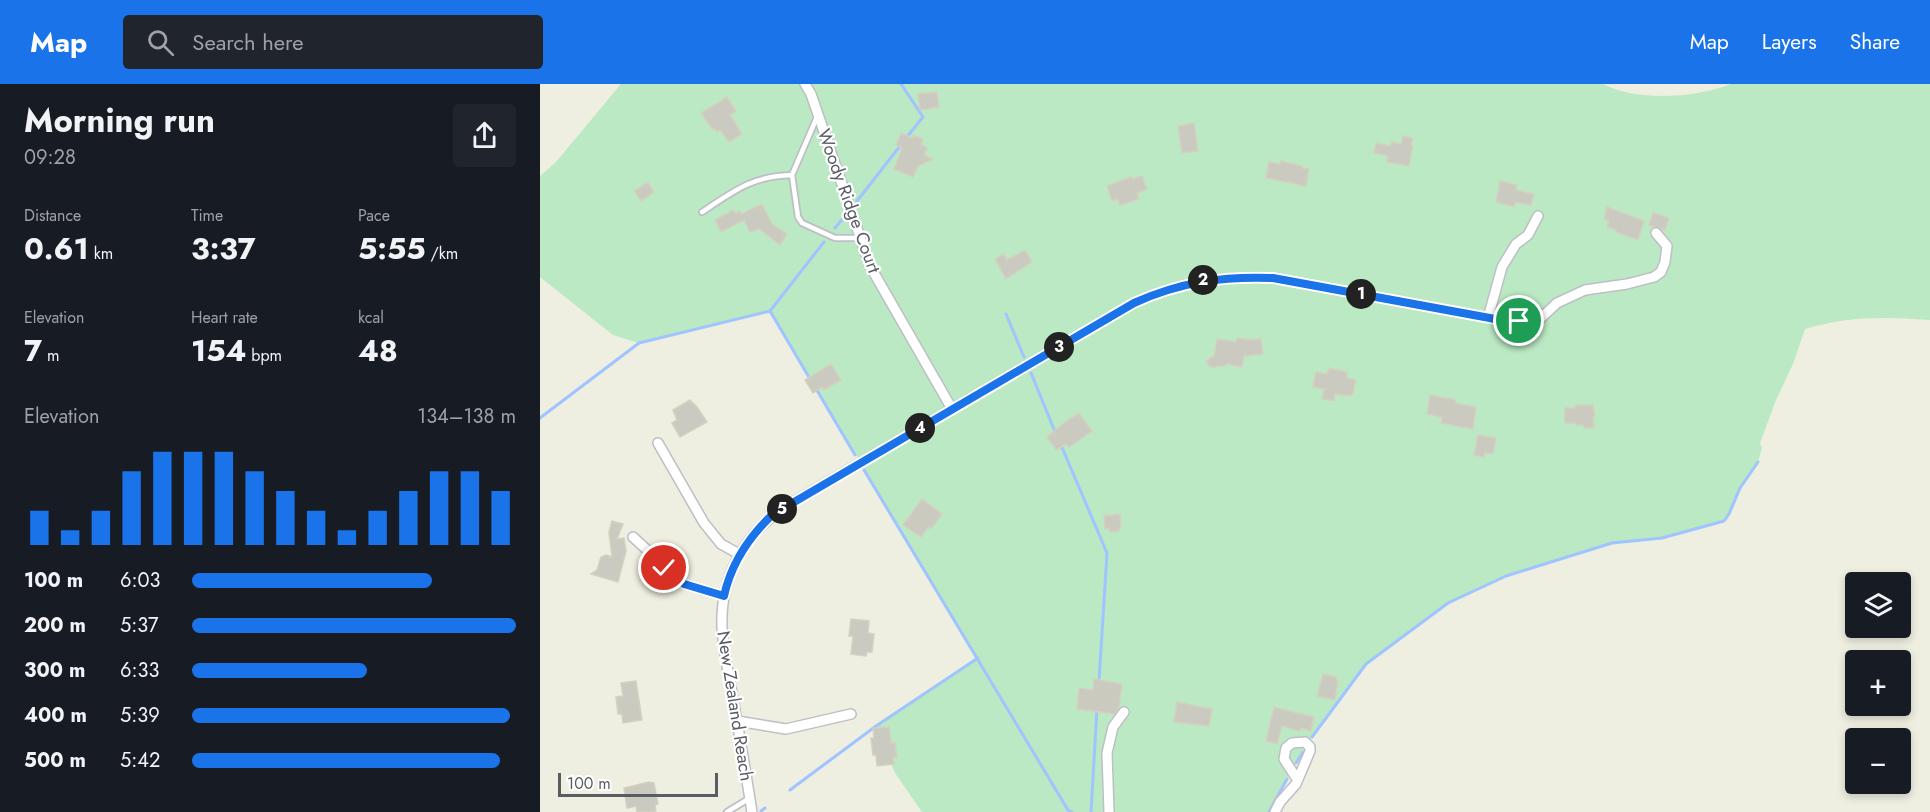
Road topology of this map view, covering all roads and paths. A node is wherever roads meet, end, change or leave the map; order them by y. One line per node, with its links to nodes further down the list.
1 (805, 84): 2 (street, Woody Ridge Court)
2 (818, 115): 3 (lane); 7 (street, Woody Ridge Court)
3 (792, 175): 4 (lane); 7 (lane)
4 (702, 212)
5 (1538, 216): 8 (street)
6 (1656, 233): 8 (street, New Zealand Reach)
7 (861, 238): 9 (street, Woody Ridge Court)
8 (1488, 318): 9 (street, New Zealand Reach)
9 (952, 409): 12 (street, New Zealand Reach)
10 (658, 443): 12 (street)
11 (633, 537): 13 (street)
12 (739, 554): 13 (street, New Zealand Reach)
13 (724, 596): 16 (street, New Zealand Reach)
14 (1124, 712): 21 (street)
15 (851, 714): 16 (street)
16 (737, 721): 18 (street, New Zealand Reach)
17 (1298, 780): 22 (street)
18 (750, 798): 19 (lane); 20 (street, New Zealand Reach)
19 (727, 812)
20 (752, 812)
21 (1109, 812)
22 (1275, 812)

